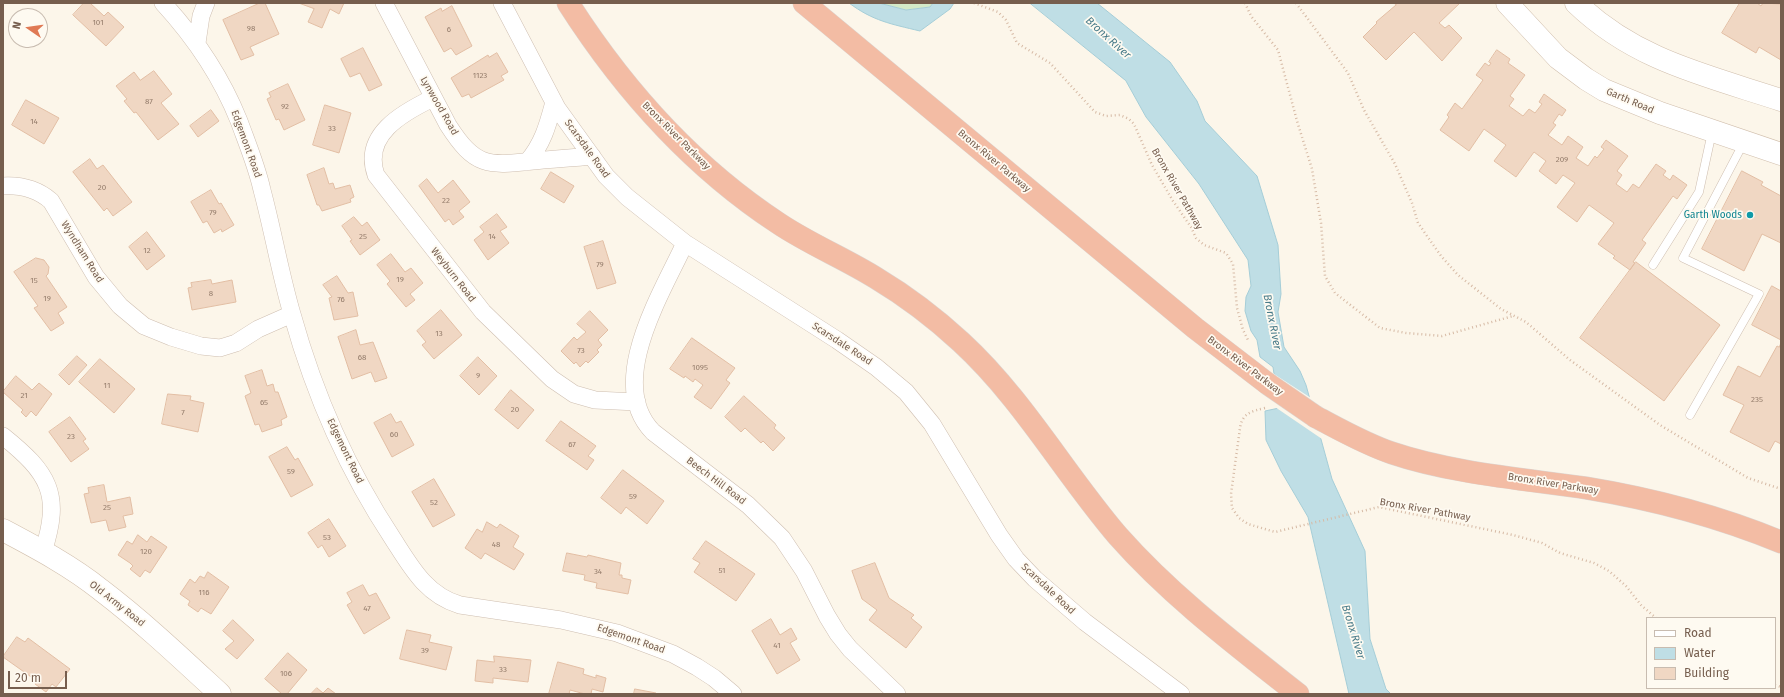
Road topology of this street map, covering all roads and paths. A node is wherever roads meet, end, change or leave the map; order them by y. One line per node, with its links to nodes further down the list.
1 (163, 3): 12 (street, Edgemont Road)
2 (206, 3): 12 (street)
3 (384, 3): 13 (street, Lynwood Road)
4 (502, 3): 15 (street, Scarsdale Road)
5 (568, 3): 40 (highway, Bronx River Parkway)
6 (804, 3): 33 (highway, Bronx River Parkway, bridge)
7 (974, 3): 24 (path, Bronx River Pathway)
8 (1245, 3): 26 (path)
9 (1296, 3): 26 (path)
10 (1507, 3): 16 (street, Garth Road)
11 (1576, 3): 14 (street)
12 (197, 43): 25 (street, Edgemont Road)
13 (433, 98): 20 (street, Lynwood Road); 27 (street, Weyburn Road)
14 (1781, 100)
15 (554, 102): 19 (street, Scarsdale Road); 20 (street)
16 (1712, 131): 17 (street, Garth Road); 23 (lane)
17 (1744, 142): 18 (street, Garth Road); 29 (lane)
18 (1781, 154)
19 (592, 156): 20 (street, Lynwood Road); 22 (street, Scarsdale Road)
20 (527, 162)
21 (3, 186): 25 (street, Wyndham Road)
22 (685, 244): 27 (street, Beech Hill Road); 39 (street, Scarsdale Road)
23 (1653, 266)
24 (1237, 308)
25 (292, 314): 37 (street, Edgemont Road)
26 (1513, 316): 31 (path)
27 (637, 402): 38 (street, Beech Hill Road)
28 (1254, 410): 35 (path, Bronx River Pathway)
29 (1690, 415)
30 (3, 436): 34 (street)
31 (1781, 489)
32 (3, 530): 34 (street, Old Army Road)
33 (1781, 542)
34 (43, 552): 36 (street, Old Army Road)
35 (1655, 617)
36 (220, 694)
37 (733, 694)
38 (897, 694)
39 (1181, 694)
40 (1298, 694)

